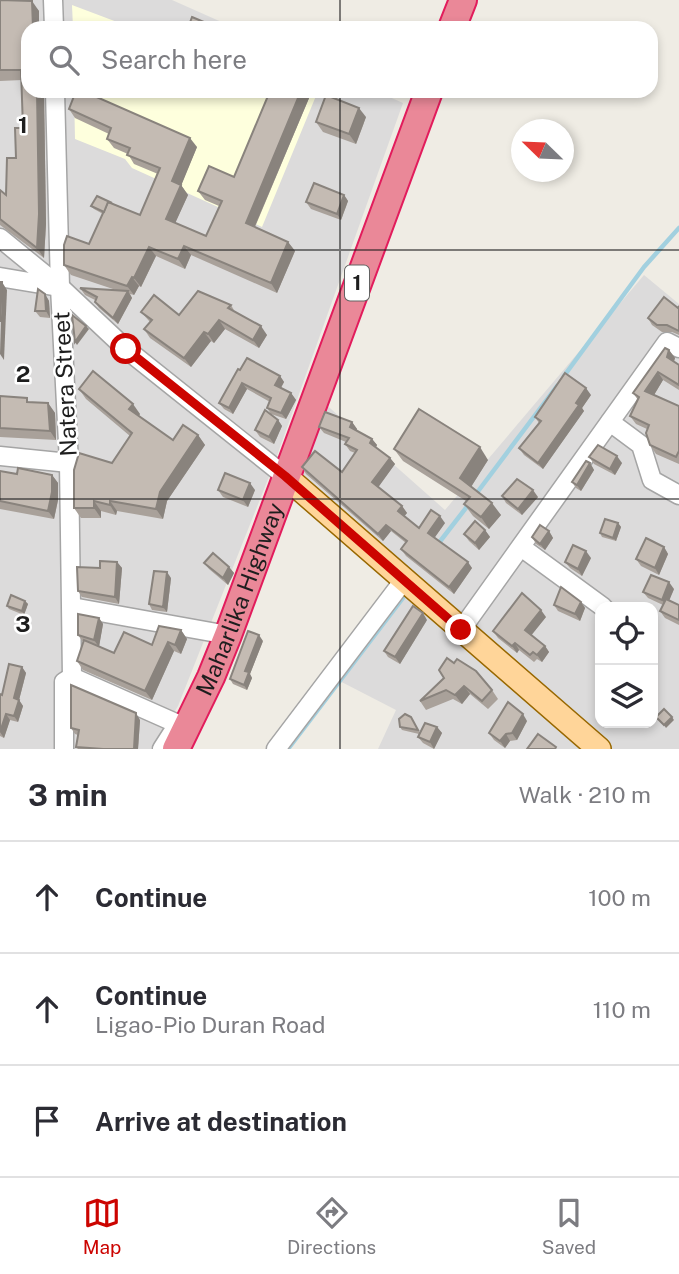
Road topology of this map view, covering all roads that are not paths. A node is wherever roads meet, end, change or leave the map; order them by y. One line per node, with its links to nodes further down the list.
1 (53, 0): 3 (street)
2 (463, 0): 4 (highway)
3 (54, 21)
4 (455, 21)
5 (55, 98): 9 (street, Natera Street)
6 (426, 98): 14 (highway, Maharlika Highway / 1)
7 (0, 238): 9 (street)
8 (0, 277): 9 (street)
9 (60, 287): 13 (street, Natera Street); 14 (street)
10 (679, 348): 11 (street)
11 (610, 422): 15 (street); 16 (street)
12 (0, 456): 13 (street)
13 (69, 463): 19 (street, Natera Street)
14 (285, 476): 17 (main road); 21 (highway, Maharlika Highway / 1)
15 (679, 495)
16 (521, 547): 18 (street); 20 (street)
17 (404, 580): 20 (main road); 26 (street)
18 (596, 602)
19 (72, 607): 21 (street); 22 (street, Natera Street)
20 (461, 630): 27 (main road)
21 (228, 635): 25 (highway, Maharlika Highway / 1)
22 (72, 677): 23 (street, Natera Street); 24 (street)
23 (64, 749)
24 (162, 749)
25 (176, 749)
26 (276, 749)
27 (599, 749)

